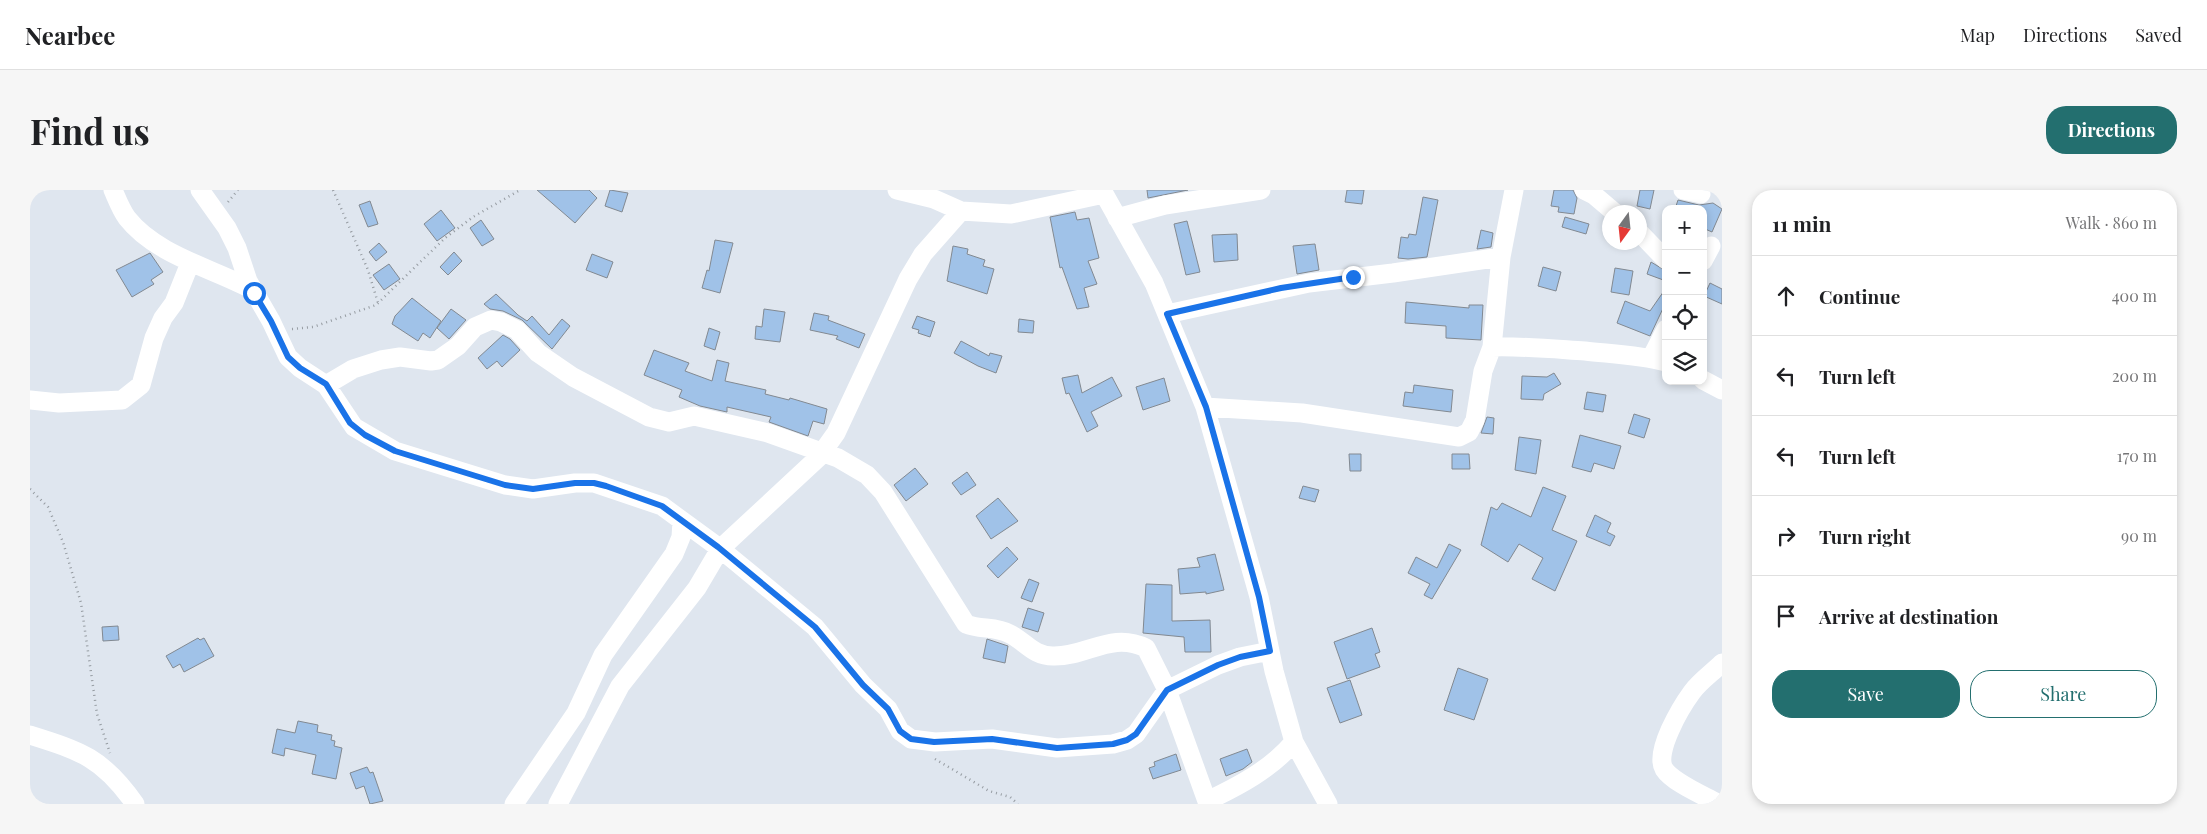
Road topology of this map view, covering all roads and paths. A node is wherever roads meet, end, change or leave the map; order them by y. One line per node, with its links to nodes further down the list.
1 (113, 190): 16 (street)
2 (200, 190): 17 (street)
3 (333, 190): 18 (path)
4 (520, 190): 18 (path)
5 (897, 190): 11 (street)
6 (1261, 190): 12 (street)
7 (1514, 190): 15 (street)
8 (1584, 190): 10 (street)
9 (1103, 192): 11 (street); 12 (street)
10 (1606, 205)
11 (962, 211): 29 (street)
12 (1117, 218): 19 (street)
13 (1647, 240): 14 (street)
14 (1662, 256)
15 (1500, 257): 19 (street); 22 (street)
16 (190, 263): 17 (street); 27 (street)
17 (251, 288): 20 (street)
18 (378, 303): 20 (path)
19 (1167, 314): 28 (street)
20 (275, 328): 25 (street)
21 (1663, 340): 23 (street)
22 (1492, 347): 23 (street); 28 (street)
23 (1658, 360)
24 (1707, 382): 26 (street)
25 (326, 384): 29 (street); 31 (street)
26 (1722, 390)
27 (30, 400)
28 (1206, 407): 33 (street)
29 (824, 451): 32 (street); 35 (street)
30 (30, 489): 38 (path)
31 (682, 521): 32 (street); 42 (street)
32 (720, 549): 35 (street); 43 (street)
33 (1270, 651): 35 (street); 37 (street)
34 (1722, 663): 46 (street)
35 (1167, 690): 40 (street)
36 (30, 735): 41 (street)
37 (1294, 742): 40 (street); 45 (street)
38 (112, 757)
39 (932, 757): 44 (path)
40 (1208, 803)
41 (135, 804)
42 (514, 804)
43 (558, 804)
44 (1018, 804)
45 (1328, 804)
46 (1719, 804)

